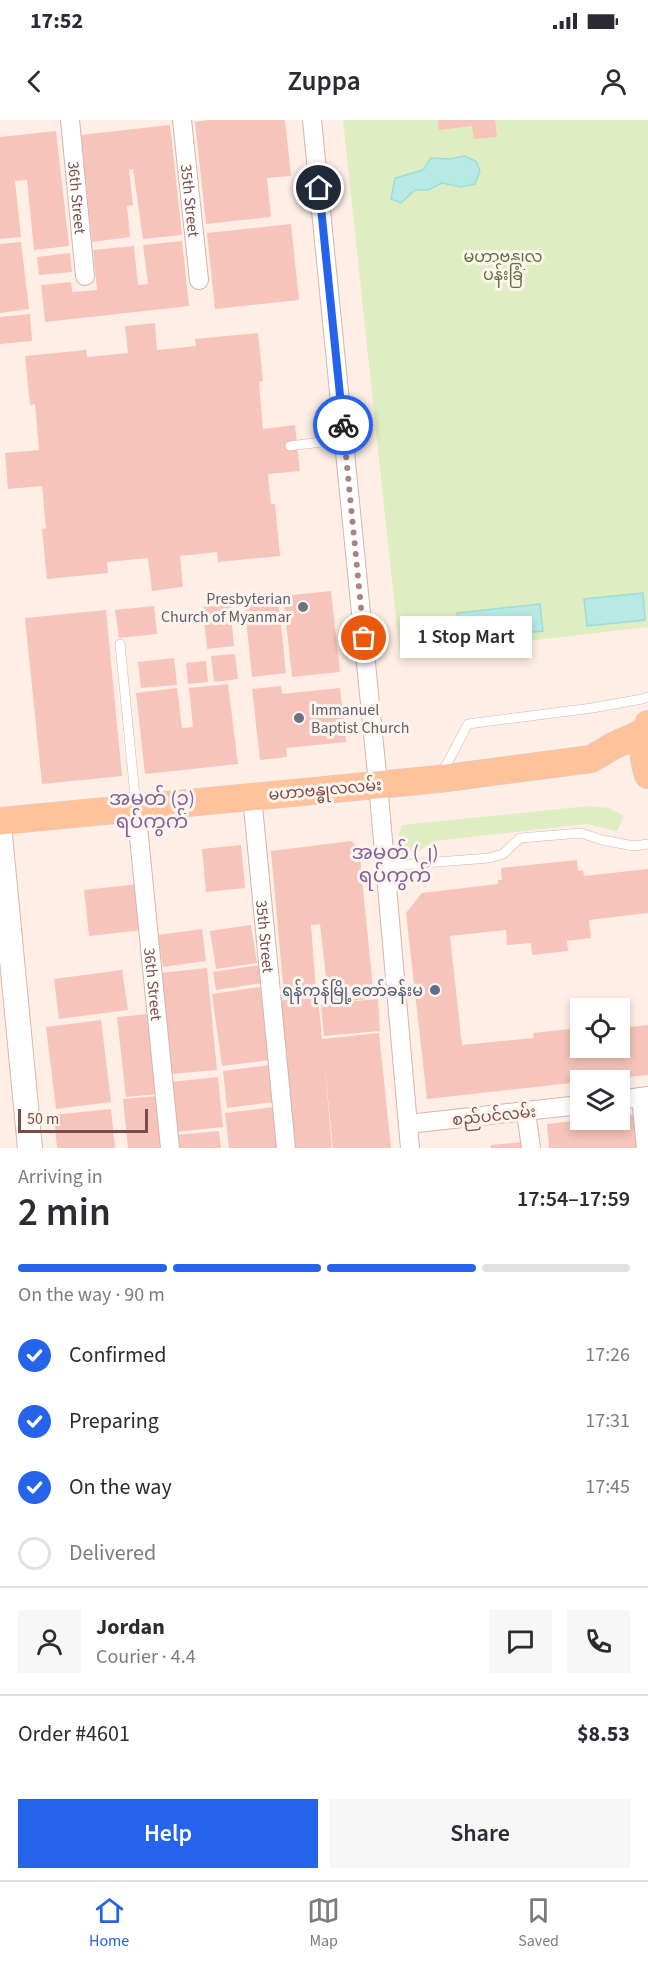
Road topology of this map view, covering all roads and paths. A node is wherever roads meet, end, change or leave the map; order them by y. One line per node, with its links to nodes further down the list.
1 (70, 120): 4 (street, 36th Street)
2 (182, 120): 5 (street, 35th Street)
3 (312, 120): 6 (street)
4 (85, 276)
5 (199, 280)
6 (345, 439): 7 (lane); 13 (street)
7 (290, 446)
8 (120, 644): 15 (lane)
9 (648, 697): 12 (lane)
10 (646, 728): 11 (main road); 12 (main road, မဟာဗန္ဓုလလမ်း)
11 (648, 776)
12 (439, 779): 13 (main road, မဟာဗန္ဓုလလမ်း)
13 (378, 784): 14 (main road, မဟာဗန္ဓုလလမ်း); 19 (street)
14 (253, 803): 15 (main road, မဟာဗန္ဓုလလမ်း); 26 (street, 35th Street)
15 (137, 814): 16 (main road, မဟာဗန္ဓုလလမ်း); 25 (street, 36th Street)
16 (0, 821)
17 (0, 836): 24 (main road)
18 (648, 844): 19 (lane)
19 (385, 866): 23 (street)
20 (644, 1097): 29 (street)
21 (570, 1106): 22 (street, စည်ပင်လမ်း)
22 (526, 1112): 23 (street, စည်ပင်လမ်း); 28 (street)
23 (408, 1124): 27 (street)
24 (30, 1148)
25 (170, 1148)
26 (286, 1148)
27 (410, 1148)
28 (531, 1148)
29 (646, 1148)

